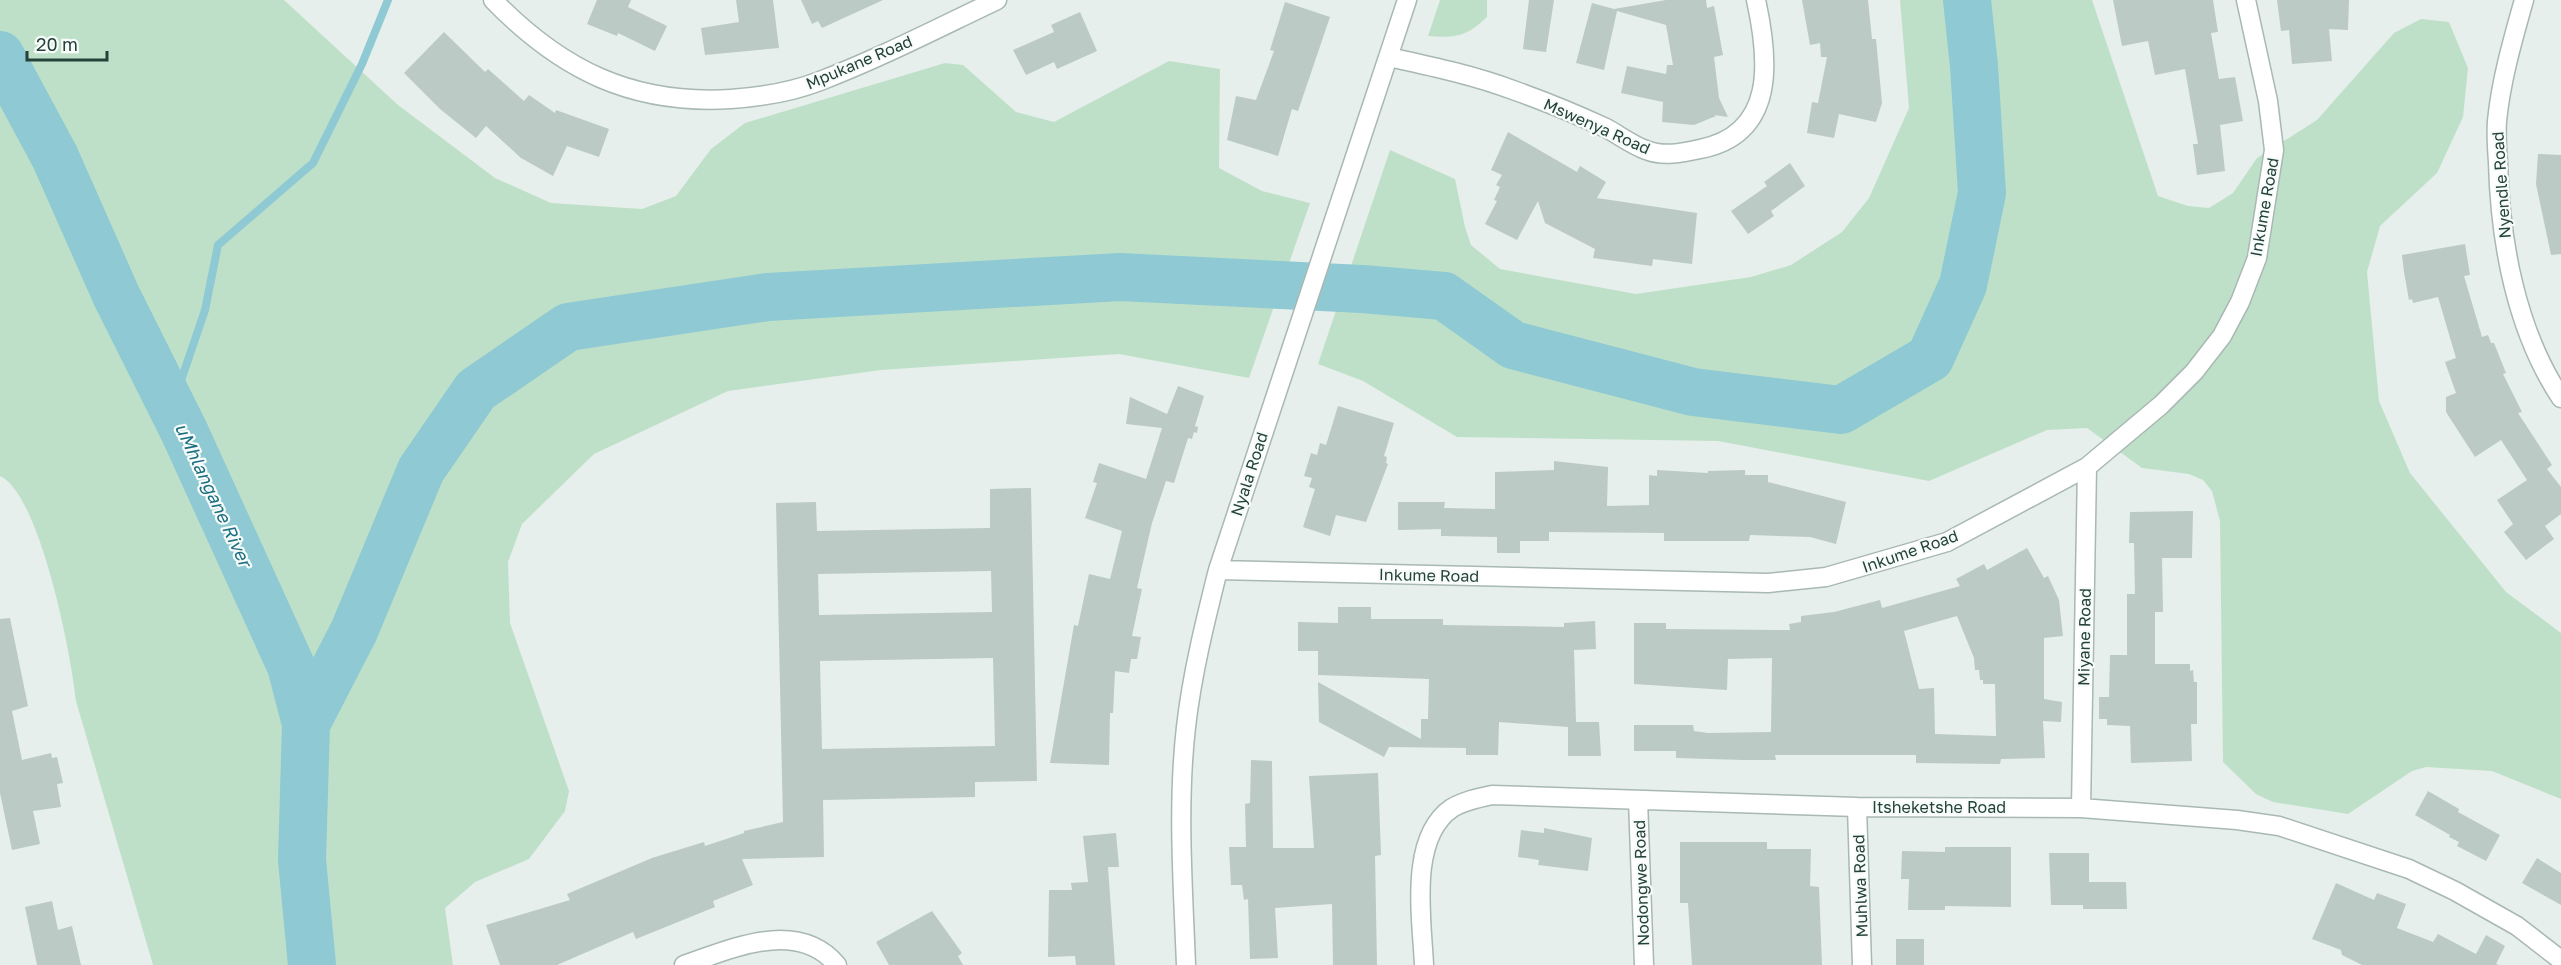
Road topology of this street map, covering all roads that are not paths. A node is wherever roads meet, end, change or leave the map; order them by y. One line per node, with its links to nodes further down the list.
1 (493, 0): 2 (street, Mpukane Road)
2 (997, 0)
3 (1407, 0): 7 (street, Nyala Road)
4 (1756, 0): 7 (street, Mswenya Road)
5 (2246, 0): 9 (street, Inkume Road)
6 (2524, 0): 8 (street, Nyendle Road)
7 (1389, 57): 10 (street, Nyala Road)
8 (2561, 398)
9 (2087, 467): 10 (street, Inkume Road); 13 (street, Miyane Road)
10 (1218, 570): 17 (street, Nyala Road)
11 (1638, 800): 12 (street, Itsheketshe Road); 18 (street, Itsheketshe Road); 19 (street, Nodongwe Road)
12 (1857, 807): 13 (street, Itsheketshe Road); 20 (street, Muhlwa Road)
13 (2081, 808): 14 (street, Itsheketshe Road)
14 (2561, 960)
15 (684, 965): 16 (street)
16 (837, 965)
17 (1186, 965)
18 (1424, 965)
19 (1644, 965)
20 (1862, 965)

